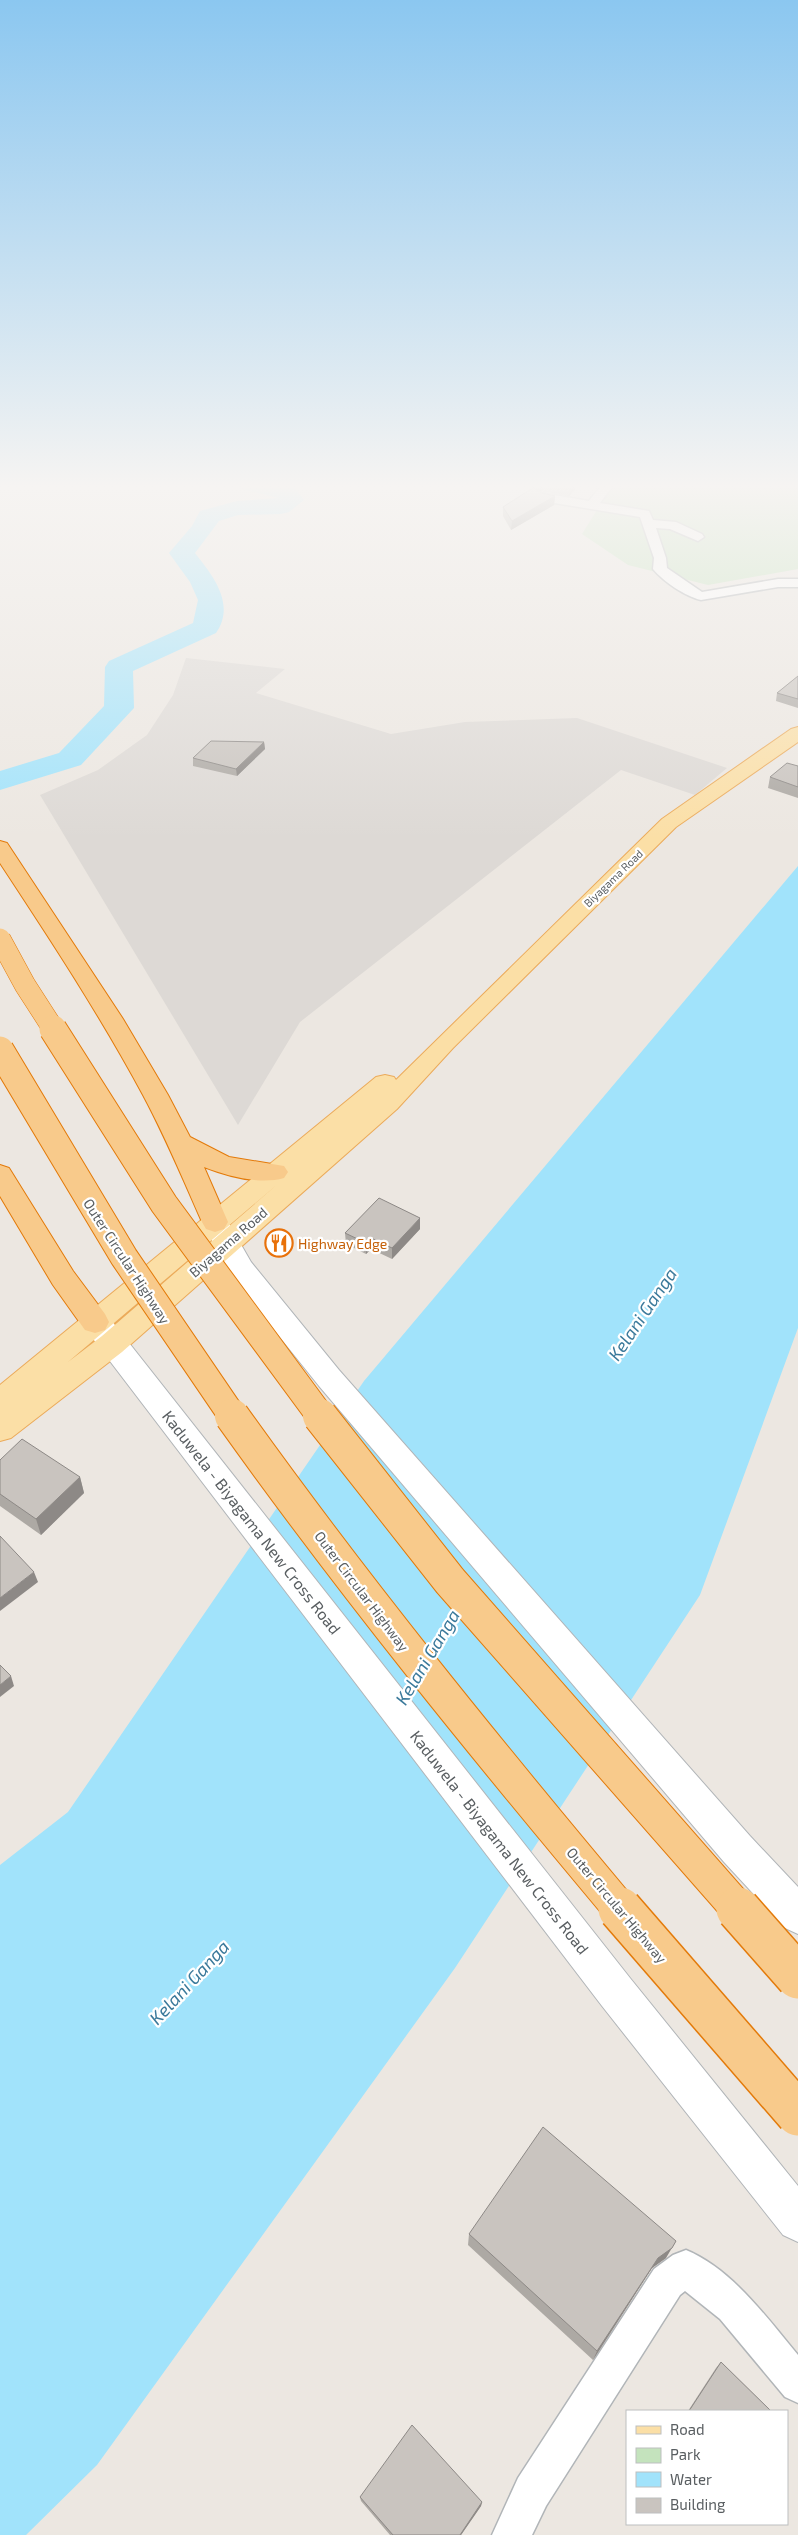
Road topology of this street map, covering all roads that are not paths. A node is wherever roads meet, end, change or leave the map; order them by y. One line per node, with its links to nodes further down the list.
1 (798, 733): 4 (main road, Biyagama Road)
2 (0, 847): 6 (highway)
3 (0, 939): 14 (highway, bridge)
4 (445, 1043): 7 (main road, Biyagama Road); 9 (main road, Biyagama Road)
5 (0, 1050): 15 (highway, Outer Circular Highway, bridge)
6 (180, 1143): 7 (highway); 9 (highway)
7 (275, 1172): 9 (main road, Biyagama Road)
8 (6, 1184): 10 (highway)
9 (220, 1232): 10 (main road, Biyagama Road); 13 (street)
10 (104, 1333): 11 (main road, Biyagama Road); 12 (main road, Biyagama Road); 16 (street, Kaduwela - Biyagama New Cross Road)
11 (0, 1402)
12 (0, 1430)
13 (798, 1916)
14 (798, 1977)
15 (798, 2114)
16 (798, 2220)
17 (798, 2384): 18 (street)
18 (512, 2535)

